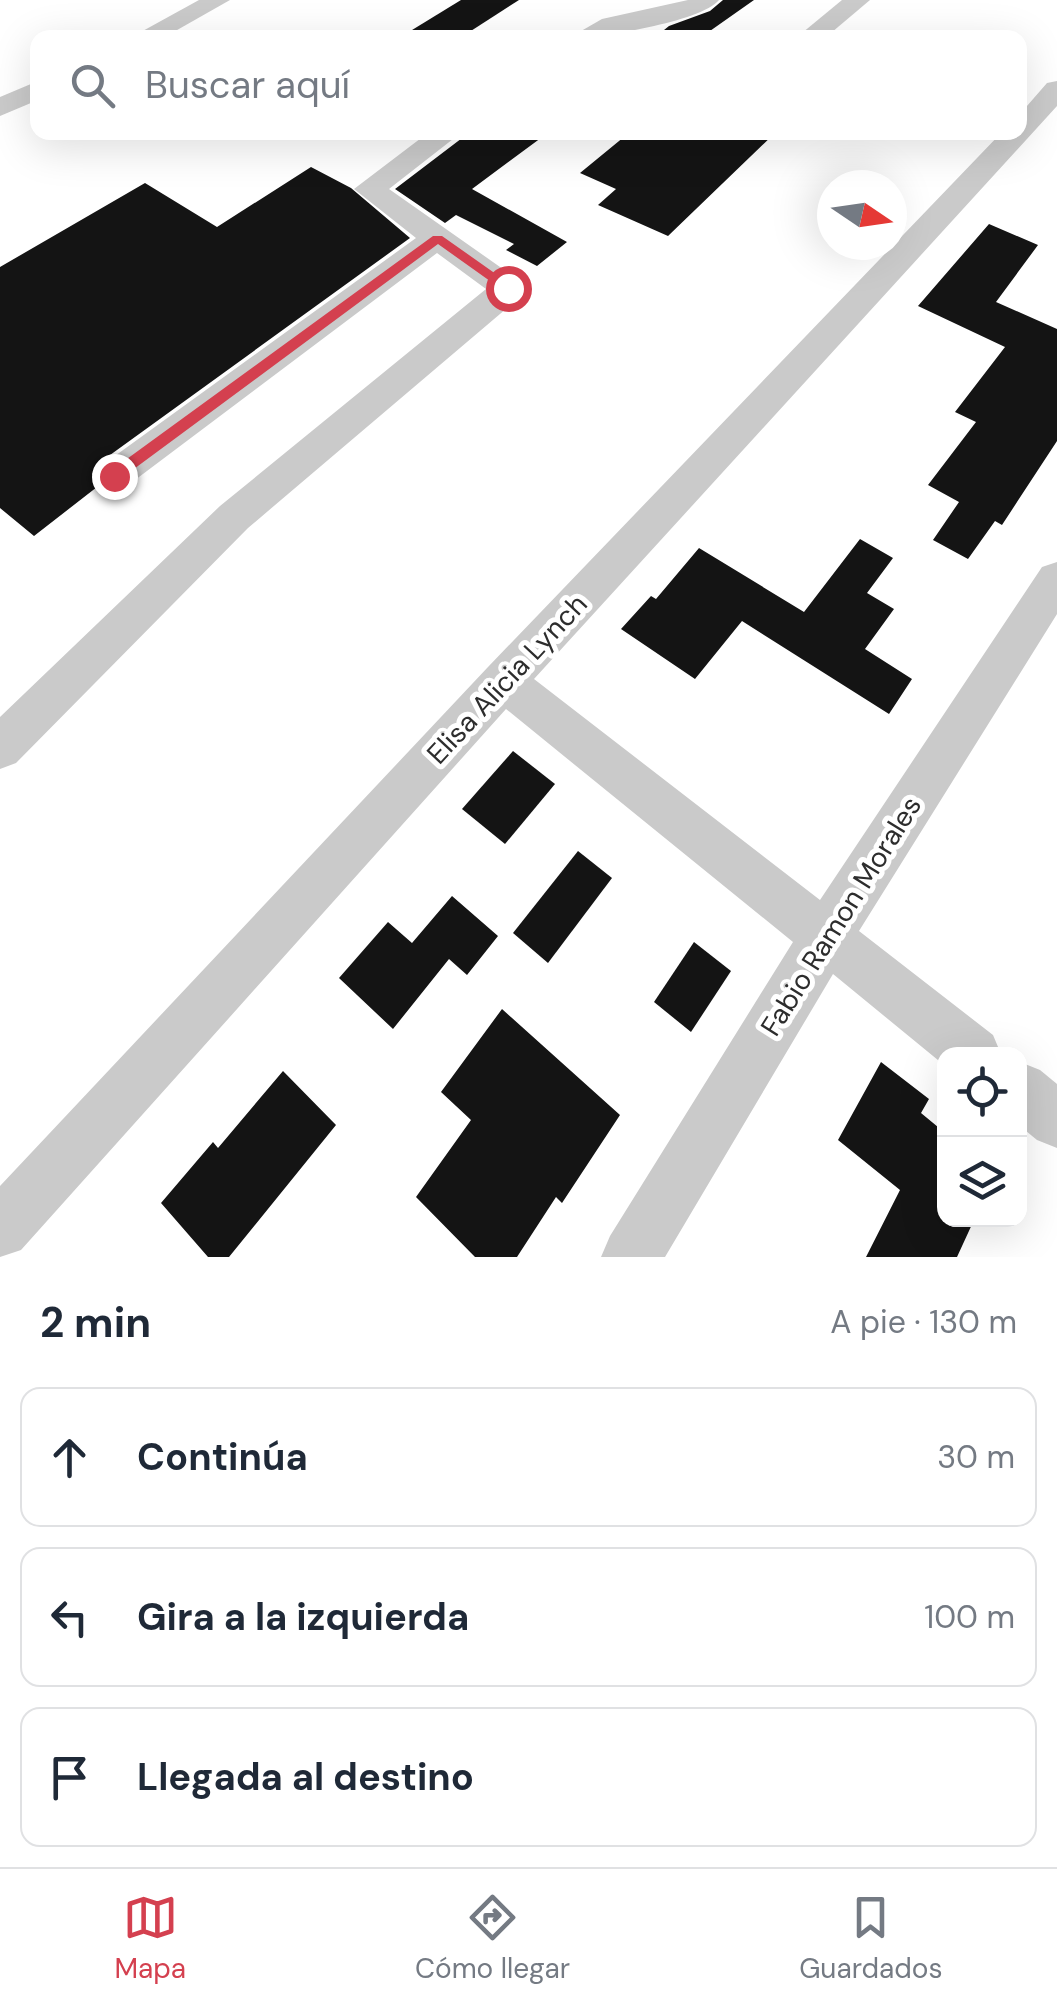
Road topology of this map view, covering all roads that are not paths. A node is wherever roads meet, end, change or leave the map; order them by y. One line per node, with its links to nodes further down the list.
1 (218, 0): 4 (street)
2 (707, 0): 5 (street)
3 (858, 0): 6 (street)
4 (158, 30)
5 (592, 30)
6 (819, 30)
7 (1057, 89): 10 (street, Elisa Alicia Lynch)
8 (30, 93): 9 (street)
9 (0, 108)
10 (1033, 123)
11 (437, 140): 13 (street)
12 (1017, 140): 16 (street, Elisa Alicia Lynch)
13 (438, 238): 14 (street); 17 (street)
14 (114, 476)
15 (1057, 579): 18 (street, Fabio Ramon Morales)
16 (504, 681): 18 (street); 22 (street, Elisa Alicia Lynch)
17 (0, 748)
18 (825, 938): 19 (street); 23 (street, Fabio Ramon Morales)
19 (965, 1047)
20 (1027, 1096): 21 (street)
21 (1057, 1120)
22 (0, 1229)
23 (632, 1257)

